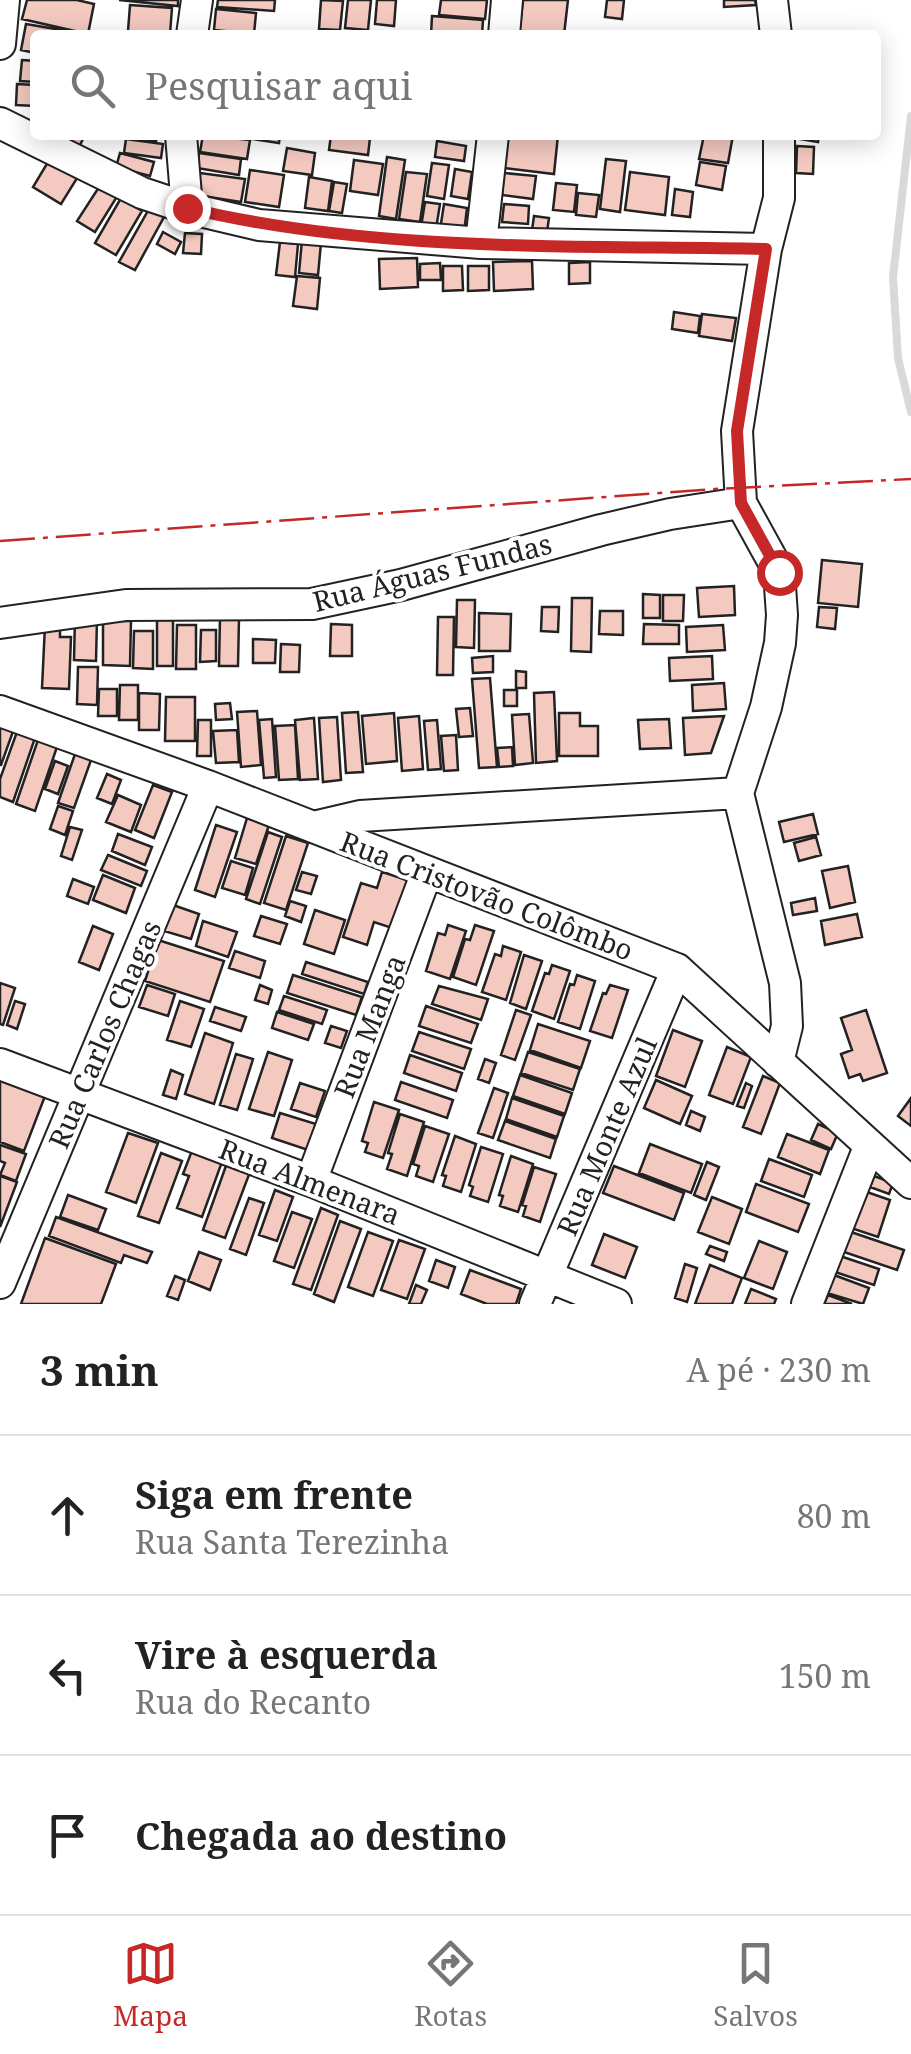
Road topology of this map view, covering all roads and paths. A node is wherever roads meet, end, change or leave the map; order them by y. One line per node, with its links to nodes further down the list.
1 (4, 0): 8 (street)
2 (197, 0): 5 (street)
3 (508, 0): 6 (street)
4 (772, 0): 7 (street)
5 (193, 30)
6 (505, 30)
7 (775, 30)
8 (0, 44)
9 (0, 122): 10 (street)
10 (30, 137)
11 (36, 140): 15 (street)
12 (181, 140): 15 (street)
13 (492, 140): 16 (street)
14 (779, 140): 17 (street)
15 (187, 208): 16 (street)
16 (481, 243): 17 (street)
17 (766, 249): 18 (street)
18 (741, 503): 19 (street, Rua Águas Fundas); 22 (street)
19 (0, 622)
20 (0, 711): 21 (street, Rua Cristovão Colômbo)
21 (208, 786): 23 (street, Rua Cristovão Colômbo); 28 (street, Rua Carlos Chagas)
22 (738, 793): 23 (street); 26 (street)
23 (313, 827): 24 (street, Rua Cristovão Colômbo)
24 (427, 872): 25 (street, Rua Cristovão Colômbo); 30 (street, Rua Manga)
25 (676, 969): 26 (street, Rua Cristovão Colômbo); 32 (street, Rua Monte Azul)
26 (778, 1062): 29 (street, Rua Cristovão Colômbo)
27 (0, 1064): 28 (street, Rua Almenara)
28 (79, 1093): 30 (street, Rua Almenara); 33 (street, Rua Carlos Chagas)
29 (869, 1148): 31 (street, Rua Cristovão Colômbo); 36 (street)
30 (311, 1180): 32 (street, Rua Almenara)
31 (911, 1183)
32 (548, 1274): 34 (street, Rua Monte Azul); 35 (street, Rua Almenara)
33 (0, 1283)
34 (535, 1304)
35 (616, 1304)
36 (807, 1304)

